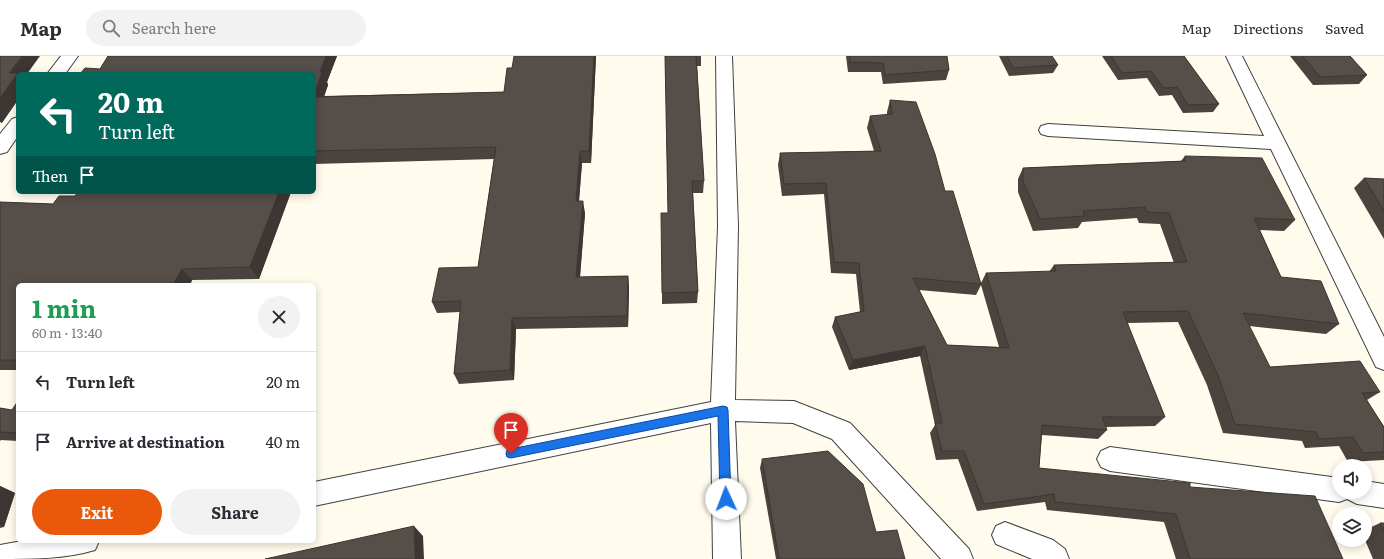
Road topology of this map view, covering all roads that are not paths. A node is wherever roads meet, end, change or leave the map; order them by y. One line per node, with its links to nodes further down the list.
1 (70, 56): 4 (street)
2 (724, 56): 10 (street)
3 (1234, 56): 7 (street)
4 (58, 72)
5 (16, 126): 8 (street)
6 (1048, 130): 7 (street)
7 (1277, 143): 9 (street)
8 (0, 147)
9 (1384, 360)
10 (723, 410): 13 (street); 19 (street); 20 (street)
11 (1110, 459): 12 (street)
12 (1332, 489)
13 (316, 494)
14 (1372, 494): 15 (street)
15 (1384, 496)
16 (1005, 535): 21 (street)
17 (76, 543): 18 (street)
18 (0, 559)
19 (727, 559)
20 (959, 559)
21 (1055, 559)

